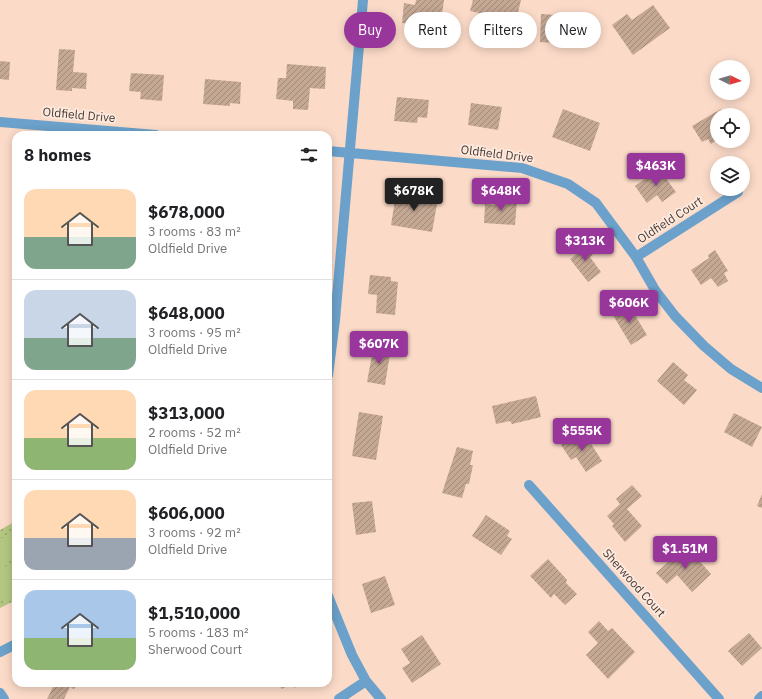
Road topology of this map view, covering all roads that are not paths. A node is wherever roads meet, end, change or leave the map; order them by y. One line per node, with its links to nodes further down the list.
1 (363, 0): 5 (street)
2 (0, 122): 3 (street, Oldfield Drive)
3 (100, 131)
4 (332, 151): 5 (street, Oldfield Drive)
5 (349, 153): 7 (street, Oldfield Drive); 8 (street)
6 (732, 196): 7 (street, Oldfield Court)
7 (636, 257): 9 (street, Oldfield Drive)
8 (332, 344)
9 (762, 388)
10 (529, 485): 20 (street, Sherwood Court)
11 (332, 606): 14 (street)
12 (12, 646): 13 (street)
13 (0, 652)
14 (366, 681): 18 (street); 19 (street)
15 (0, 693): 17 (street)
16 (762, 696): 21 (street)
17 (4, 699)
18 (339, 699)
19 (381, 699)
20 (719, 699)
21 (759, 699)

